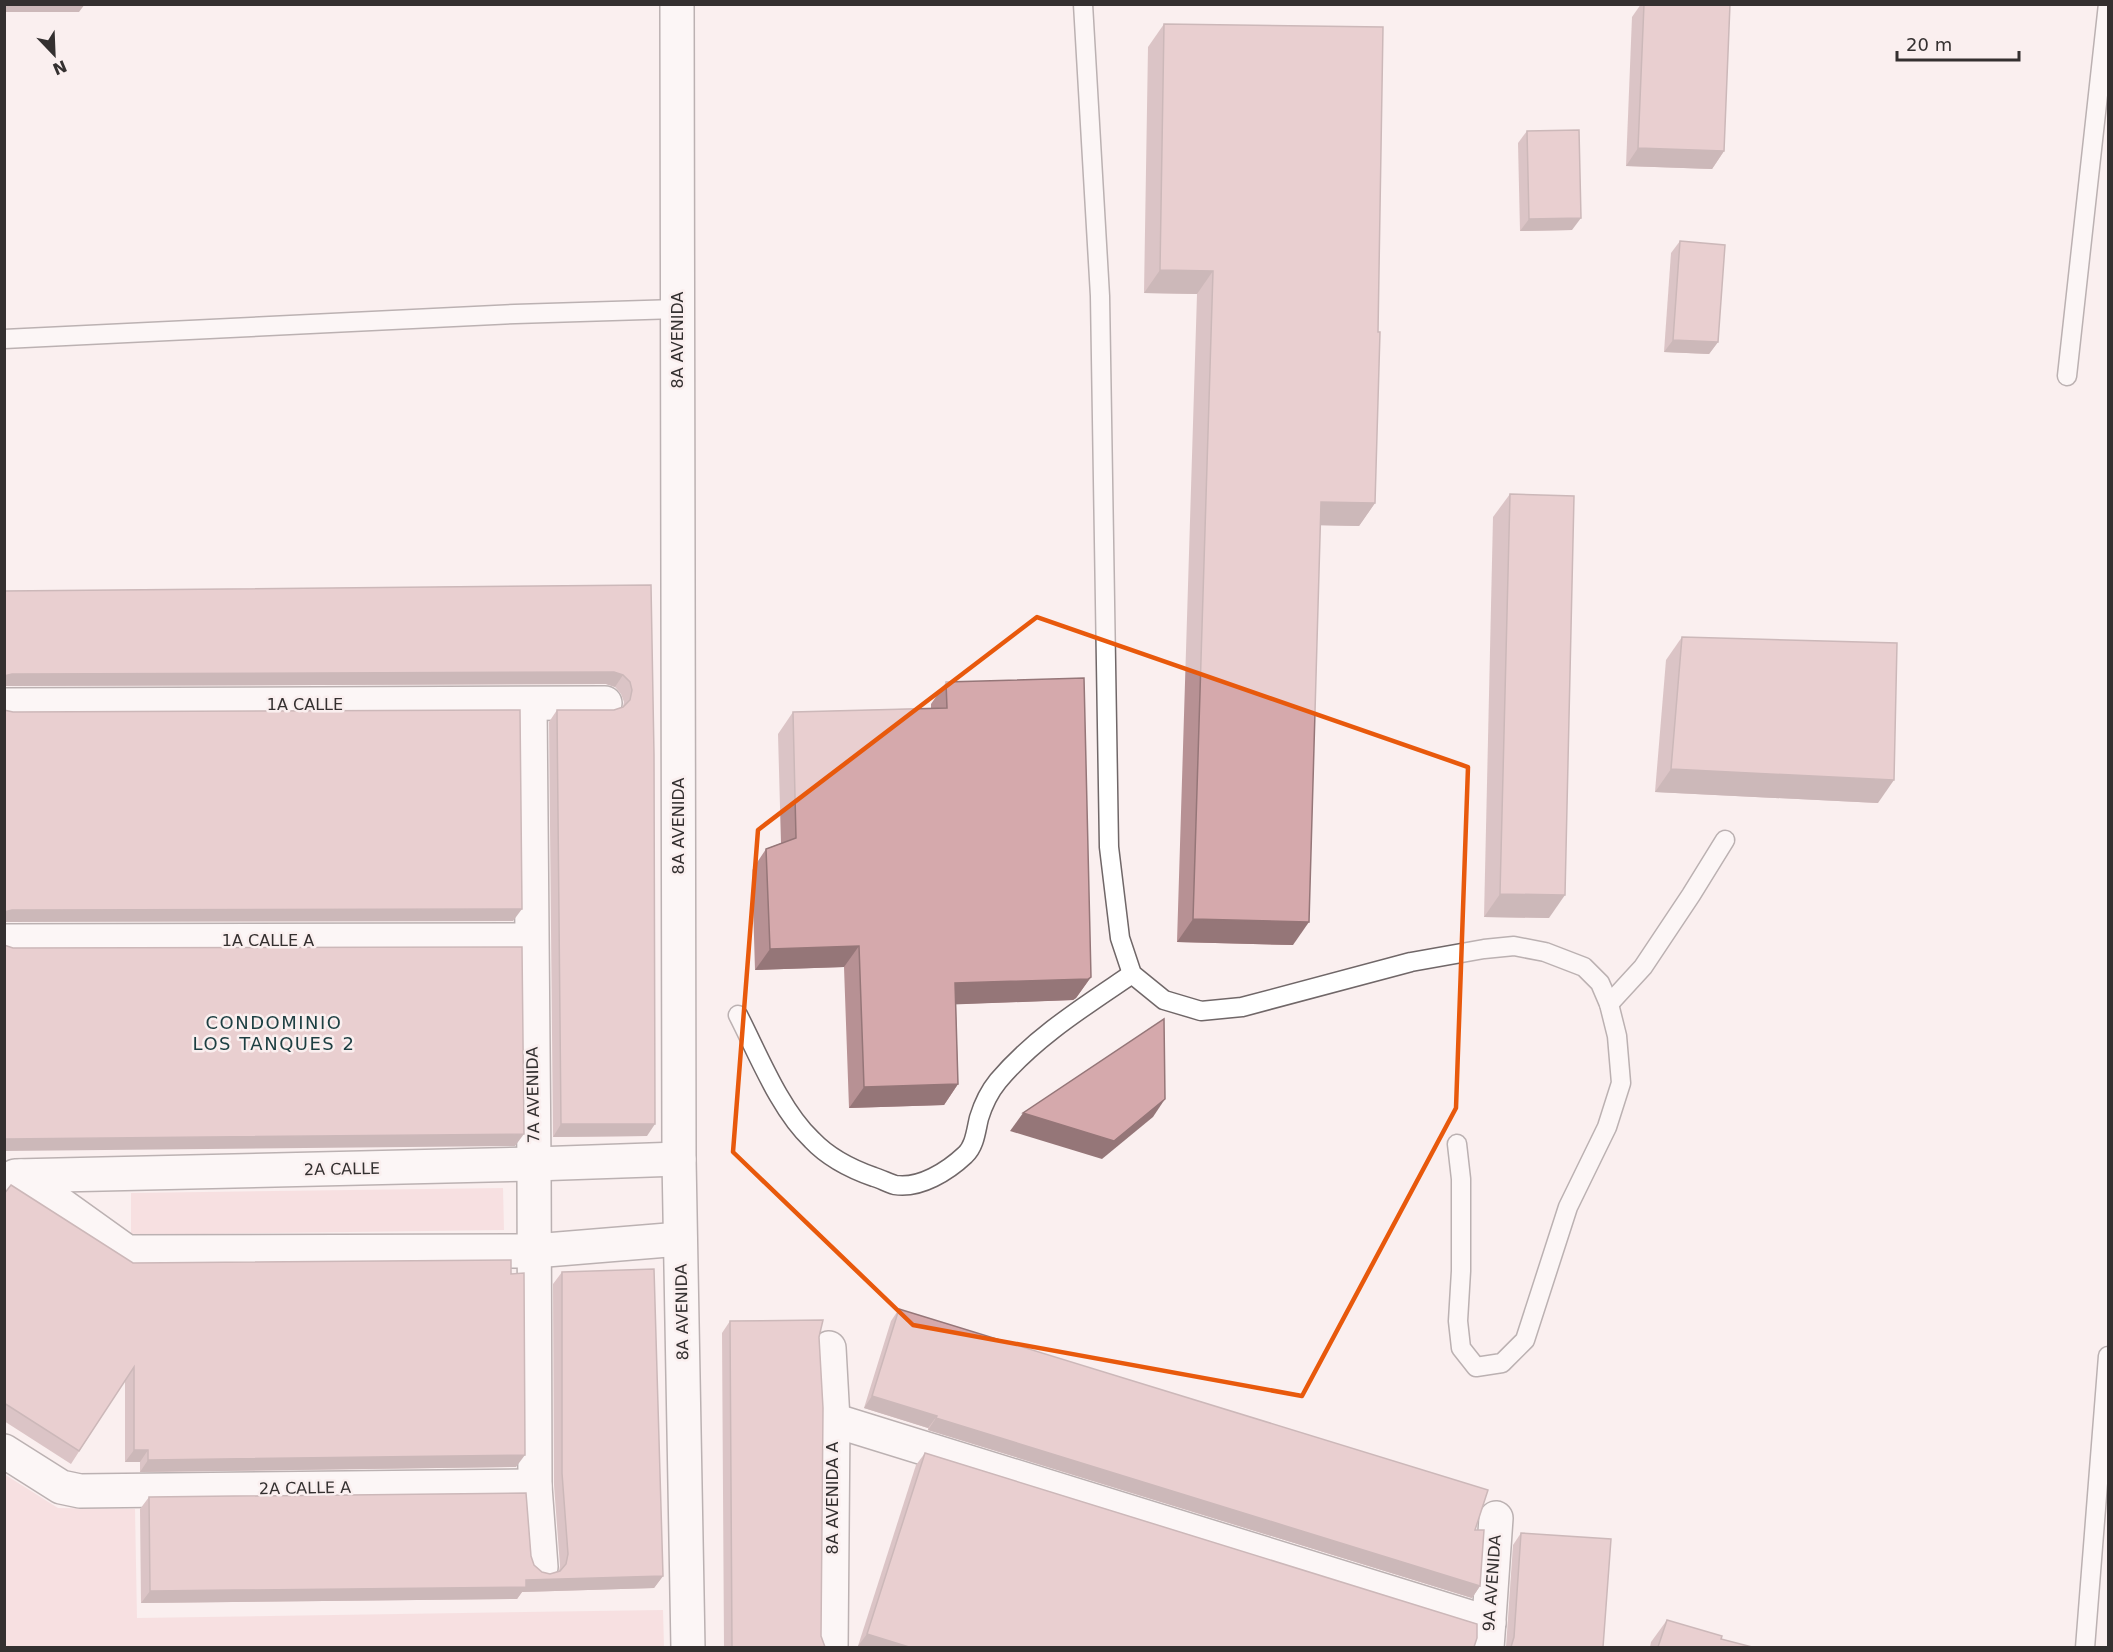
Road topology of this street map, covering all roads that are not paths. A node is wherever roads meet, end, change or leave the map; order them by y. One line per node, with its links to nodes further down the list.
1 (676, 4): 4 (street, 8A AVENIDA)
2 (1083, 4): 13 (lane)
3 (2108, 4): 6 (lane)
4 (677, 309): 5 (lane); 17 (street, 8A AVENIDA)
5 (4, 339)
6 (2067, 376)
7 (605, 703): 8 (street, 1A CALLE)
8 (530, 704): 9 (street, 1A CALLE); 11 (street, 7A AVENIDA)
9 (4, 705)
10 (1725, 840): 14 (lane)
11 (531, 940): 12 (street, 1A CALLE A); 18 (street, 7A AVENIDA)
12 (4, 941)
13 (1132, 974): 14 (lane); 15 (lane)
14 (1609, 1004): 16 (lane)
15 (738, 1015)
16 (1456, 1144)
17 (679, 1159): 18 (street, 2A CALLE); 20 (street, 8A AVENIDA)
18 (534, 1164): 19 (street, 2A CALLE); 21 (street, 7A AVENIDA)
19 (13, 1176): 21 (street)
20 (680, 1239): 21 (street); 30 (street, 8A AVENIDA)
21 (534, 1251): 26 (street, 7A AVENIDA)
22 (829, 1348): 24 (street, 8A AVENIDA A)
23 (2109, 1356): 32 (lane)
24 (833, 1420): 29 (street); 31 (street, 8A AVENIDA A)
25 (4, 1451): 26 (street, 2A CALLE A)
26 (535, 1486): 28 (street)
27 (1496, 1518): 29 (street, 9A AVENIDA)
28 (542, 1567)
29 (1488, 1635)
30 (688, 1647)
31 (831, 1647)
32 (2085, 1647)

